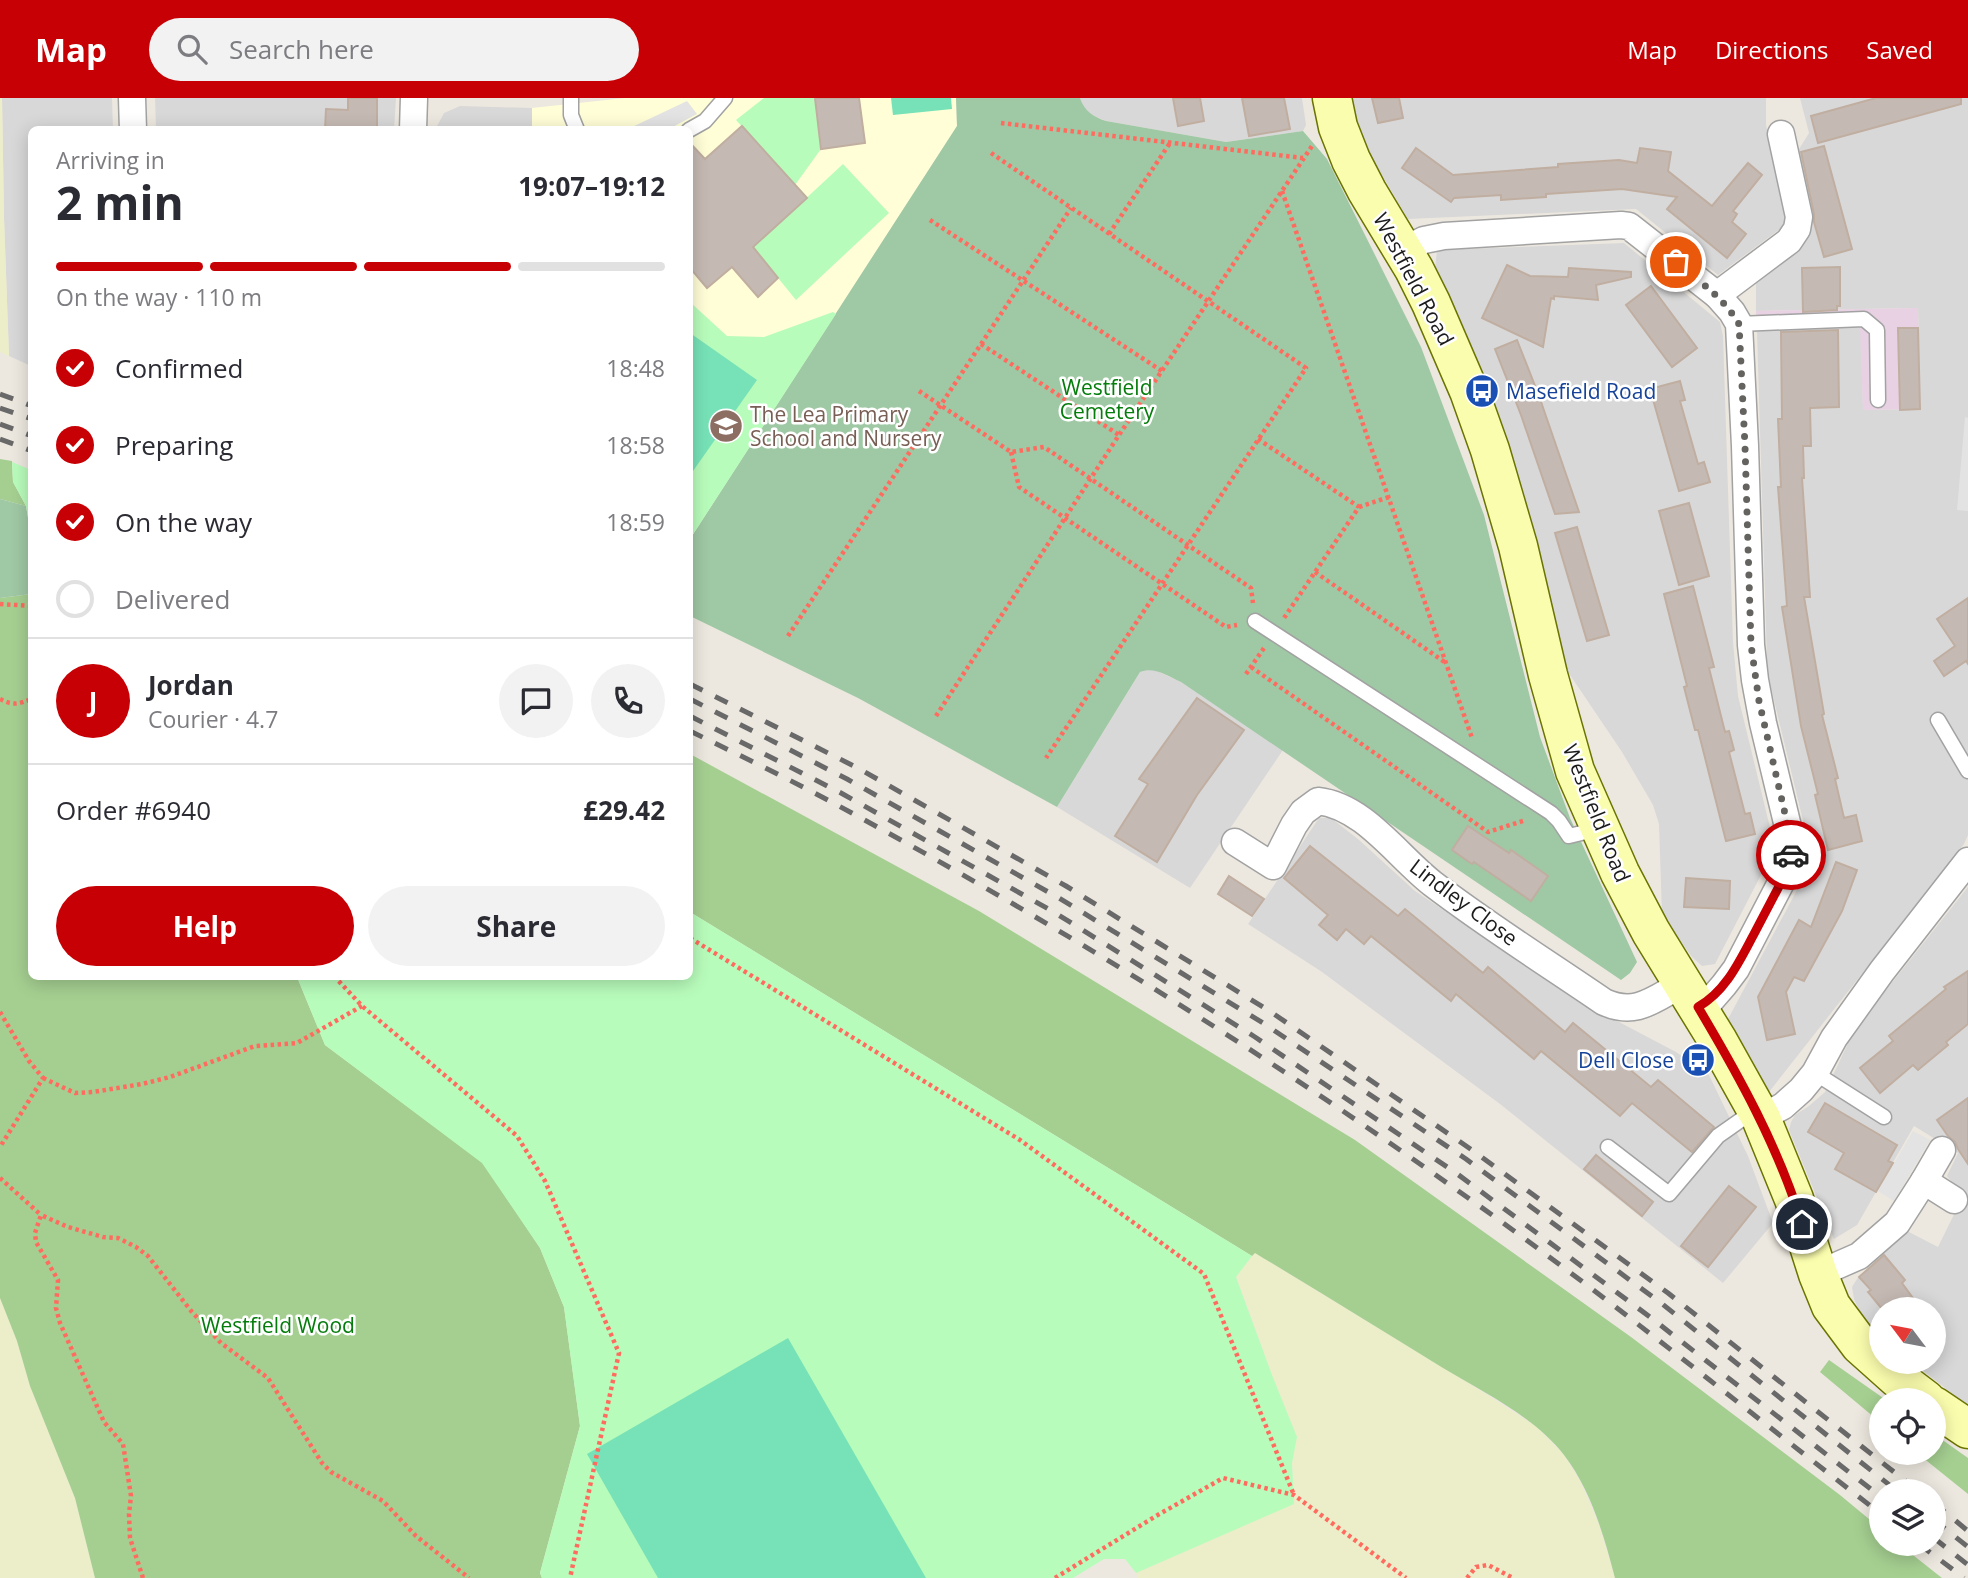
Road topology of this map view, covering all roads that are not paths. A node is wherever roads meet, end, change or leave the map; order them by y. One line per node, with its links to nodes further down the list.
1 (132, 98): 6 (street)
2 (414, 98): 7 (street)
3 (571, 98): 8 (lane)
4 (725, 98): 9 (lane)
5 (1335, 113): 11 (street, Westfield Road)
6 (133, 126)
7 (413, 126)
8 (575, 126)
9 (693, 128)
10 (1781, 134): 12 (street)
11 (1404, 250): 12 (street); 18 (street, Westfield Road)
12 (1717, 295): 13 (street)
13 (1739, 324): 14 (lane); 21 (street)
14 (1878, 400)
15 (1255, 621): 18 (lane)
16 (1938, 720): 17 (lane)
17 (1968, 771)
18 (1601, 829): 21 (street, Westfield Road)
19 (1236, 842): 21 (street, Lindley Close)
20 (1968, 861): 22 (street)
21 (1691, 995): 23 (street, Westfield Road)
22 (1815, 1073): 23 (street); 24 (lane)
23 (1758, 1114): 25 (lane); 29 (street, Westfield Road)
24 (1884, 1117)
25 (1608, 1147)
26 (1942, 1150): 27 (street)
27 (1924, 1181): 28 (street); 29 (street)
28 (1954, 1200)
29 (1818, 1274): 30 (street, Westfield Road)
30 (1910, 1388)
31 (1946, 1414): 32 (street)
32 (1968, 1429)

